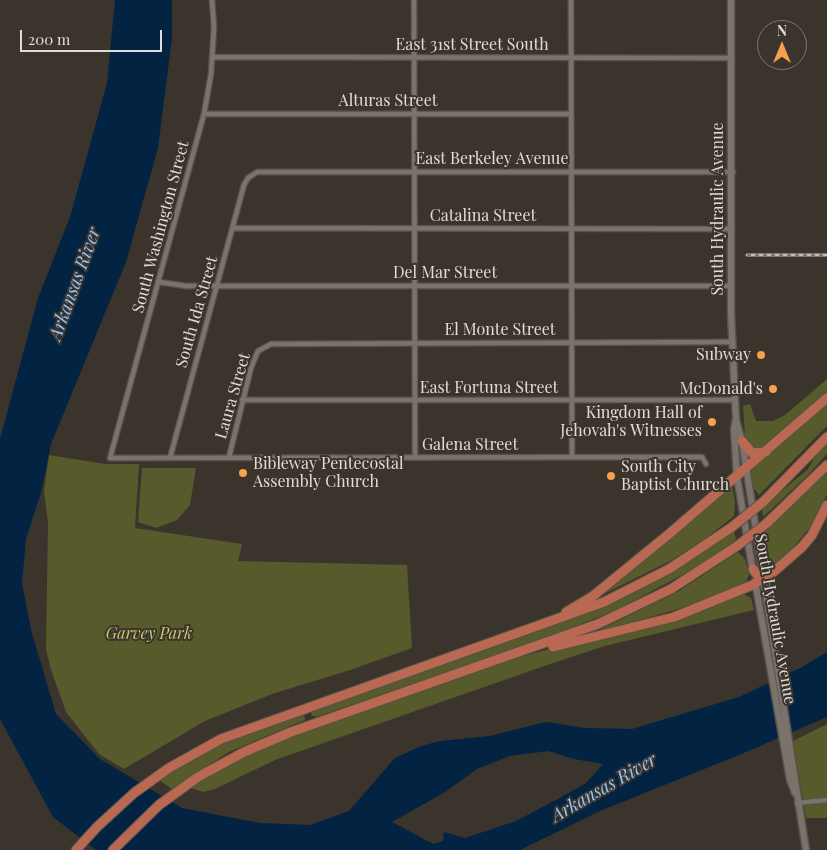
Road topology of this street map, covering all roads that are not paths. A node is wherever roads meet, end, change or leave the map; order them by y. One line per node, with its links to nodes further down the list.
1 (212, 0): 5 (street, South Washington Street)
2 (414, 0): 6 (street)
3 (571, 0): 7 (street)
4 (731, 0): 8 (street, South Hydraulic Avenue)
5 (212, 57): 6 (street, East 31st Street South); 9 (street, South Washington Street)
6 (414, 57): 7 (street, East 31st Street South); 10 (street)
7 (571, 58): 8 (street, East 31st Street South); 11 (street)
8 (732, 58): 14 (street, South Hydraulic Avenue)
9 (204, 114): 10 (street, Alturas Street); 20 (street, South Washington Street)
10 (414, 114): 11 (street, Alturas Street); 12 (street)
11 (571, 114): 13 (street)
12 (414, 171): 13 (street, East Berkeley Avenue); 15 (street, East Berkeley Avenue); 17 (street)
13 (571, 172): 14 (street, East Berkeley Avenue); 18 (street)
14 (733, 172): 19 (street, South Hydraulic Avenue)
15 (252, 175): 16 (street, South Ida Street)
16 (234, 228): 17 (street, Catalina Street); 21 (street, South Ida Street)
17 (414, 228): 18 (street, Catalina Street); 22 (street)
18 (571, 228): 19 (street, Catalina Street); 23 (street)
19 (732, 228): 24 (street, South Hydraulic Avenue)
20 (160, 282): 21 (street, Del Mar Street); 40 (street, South Washington Street)
21 (216, 286): 22 (street, Del Mar Street); 41 (street, South Ida Street)
22 (414, 286): 23 (street, Del Mar Street); 26 (street)
23 (571, 286): 24 (street, Del Mar Street); 27 (street)
24 (731, 286): 25 (street, South Hydraulic Avenue)
25 (732, 342): 27 (street, El Monte Street); 33 (street, South Hydraulic Avenue)
26 (414, 343): 27 (street, El Monte Street); 28 (street, El Monte Street); 31 (street)
27 (571, 343): 32 (street)
28 (267, 345): 30 (street, Laura Street)
29 (827, 398): 37 (highway)
30 (242, 400): 31 (street, East Fortuna Street); 42 (street, Laura Street)
31 (415, 400): 32 (street, East Fortuna Street); 38 (street)
32 (572, 400): 33 (street, East Fortuna Street); 39 (street)
33 (735, 400): 34 (street, South Hydraulic Avenue)
34 (736, 419): 36 (street, South Hydraulic Avenue); 46 (street, South Hydraulic Avenue)
35 (827, 437): 51 (highway, bridge)
36 (742, 441): 37 (highway); 45 (street, South Hydraulic Avenue)
37 (766, 452): 45 (highway)
38 (415, 457): 39 (street, Galena Street); 42 (street, Galena Street)
39 (572, 457): 43 (street, Galena Street)
40 (110, 458): 41 (street, Galena Street)
41 (170, 458): 42 (street, Galena Street)
42 (229, 458)
43 (706, 464)
44 (827, 465): 52 (highway, bridge)
45 (746, 470): 46 (highway); 49 (street, South Hydraulic Avenue)
46 (737, 477): 48 (street, South Hydraulic Avenue); 51 (highway)
47 (827, 505): 49 (highway)
48 (753, 569): 49 (highway); 50 (street, South Hydraulic Avenue)
49 (762, 578): 50 (highway); 53 (street, South Hydraulic Avenue)
50 (755, 584): 52 (highway); 53 (street, South Hydraulic Avenue)
51 (513, 636): 56 (highway)
52 (504, 658): 57 (highway)
53 (788, 753): 55 (street, South Hydraulic Avenue)
54 (827, 800): 55 (street)
55 (797, 804): 58 (street, South Hydraulic Avenue)
56 (76, 850)
57 (114, 850)
58 (806, 850)

